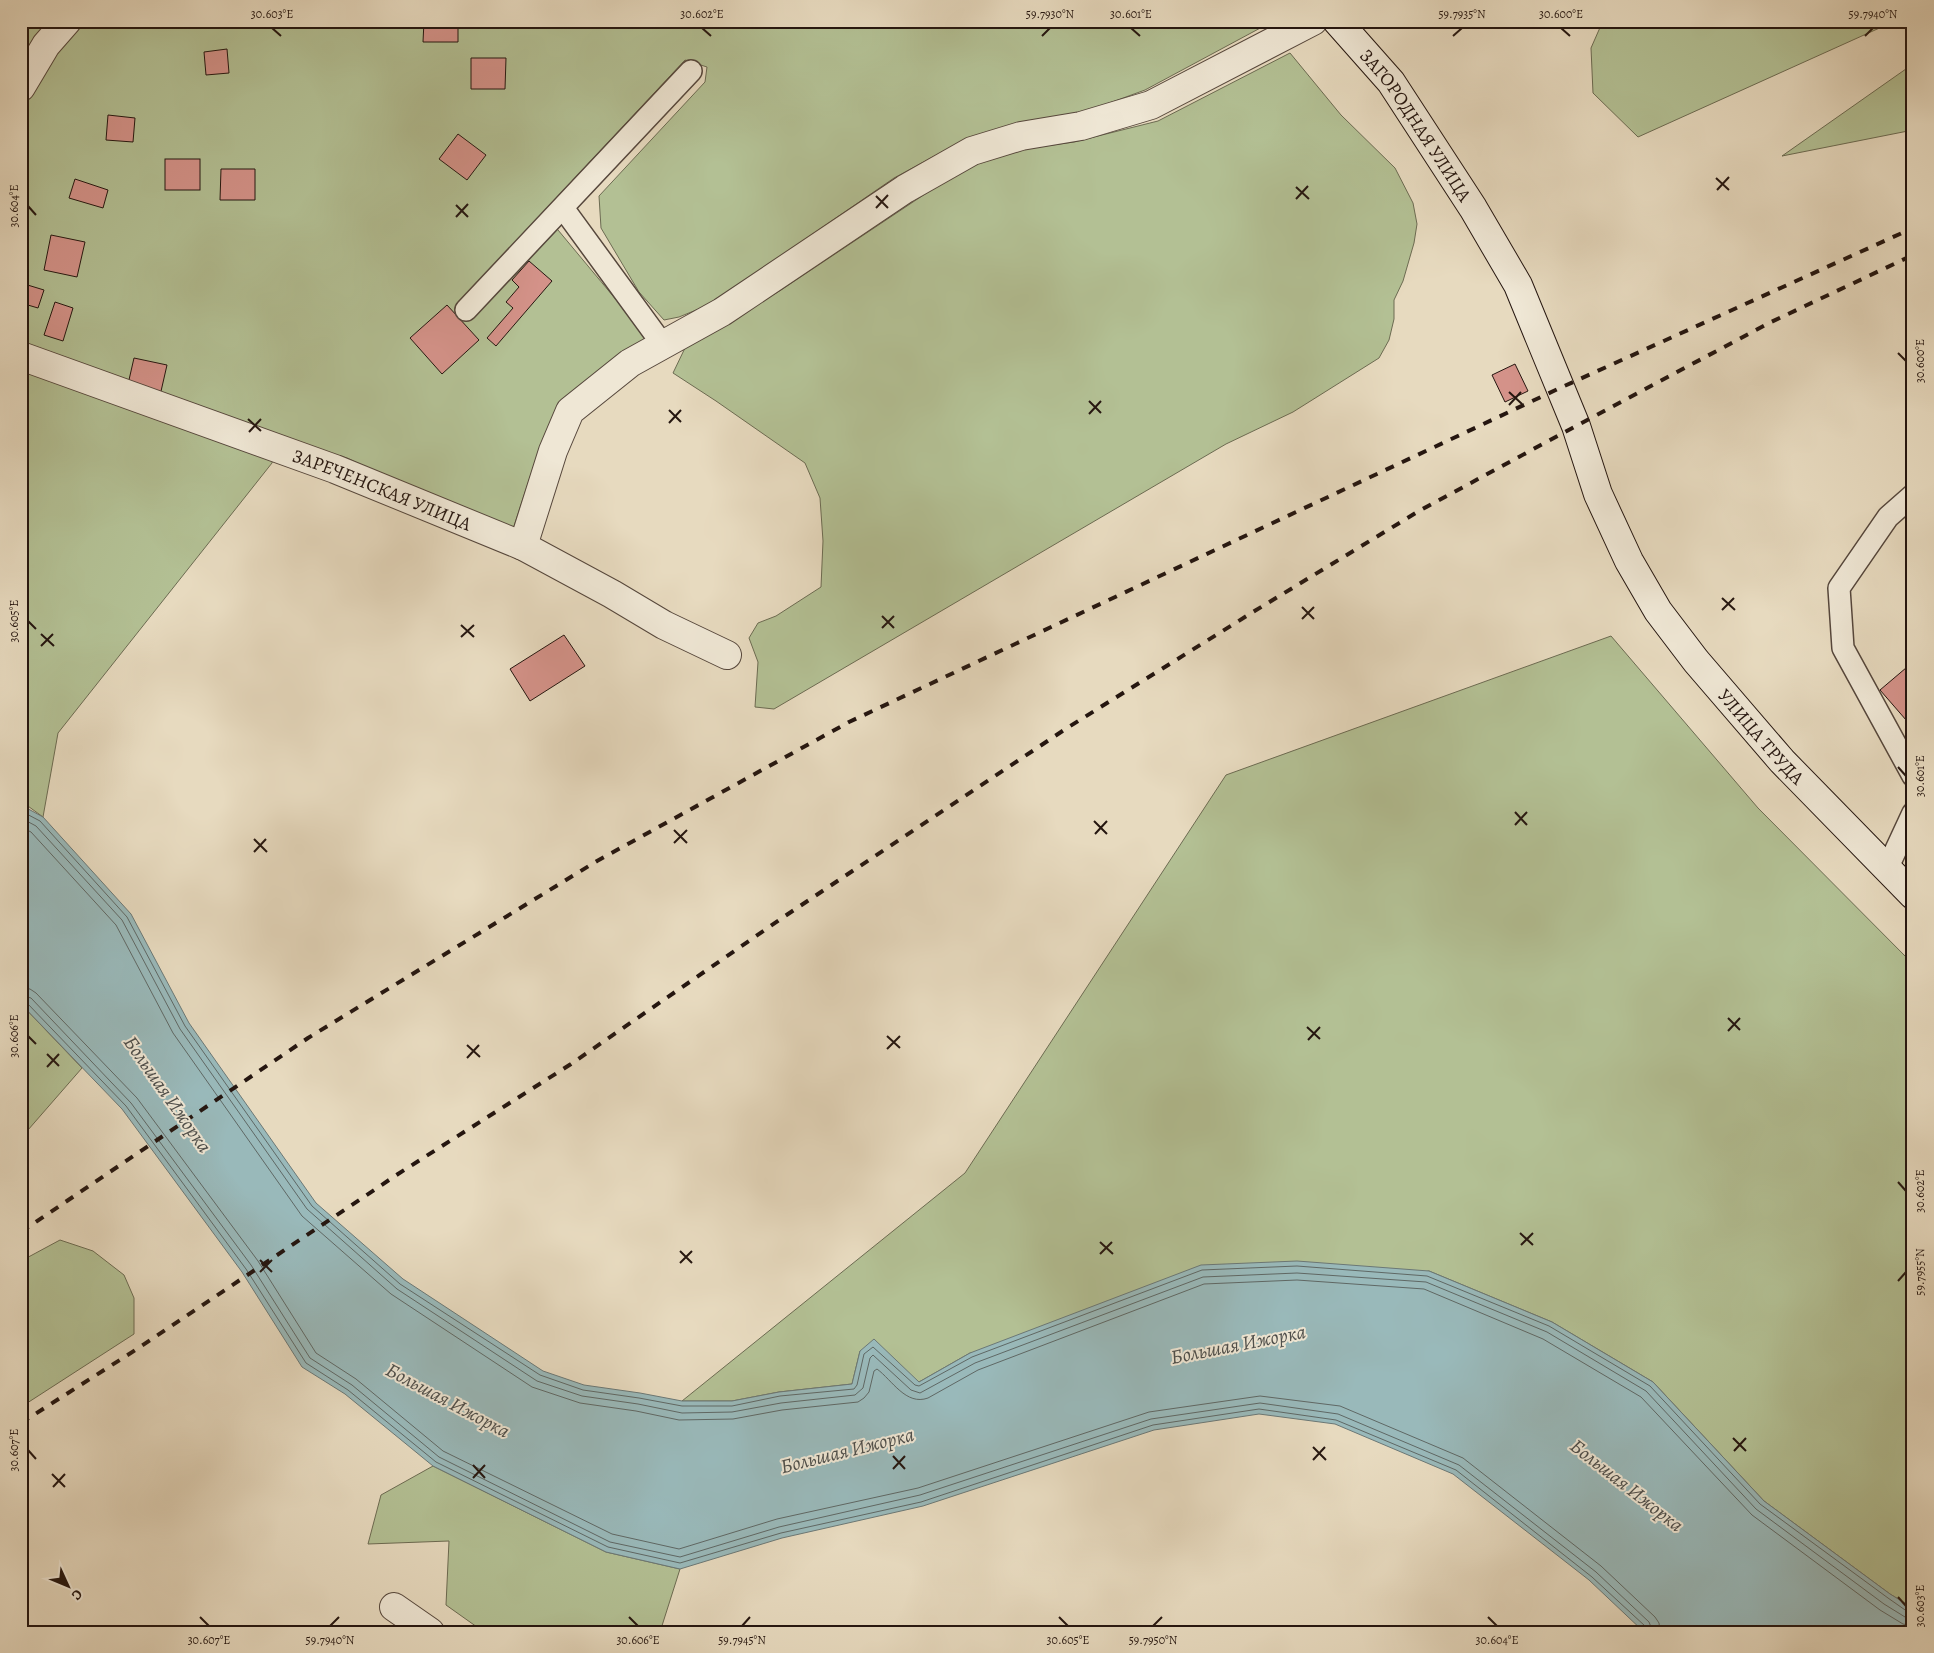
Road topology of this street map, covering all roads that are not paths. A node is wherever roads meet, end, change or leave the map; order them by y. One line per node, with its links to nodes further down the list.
1 (67, 21): 5 (street)
2 (1313, 21): 8 (street)
3 (1337, 21): 12 (street, ЗАГОРОДНАЯ УЛИЦА)
4 (691, 71): 6 (lane)
5 (21, 87)
6 (562, 208): 7 (lane); 8 (lane)
7 (466, 310)
8 (663, 345): 11 (street)
9 (21, 356): 11 (street, ЗАРЕЧЕНСКАЯ УЛИЦА)
10 (1913, 495): 14 (lane)
11 (522, 546): 13 (street, ЗАРЕЧЕНСКАЯ УЛИЦА)
12 (1628, 562): 16 (street, УЛИЦА ТРУДА)
13 (727, 655)
14 (1913, 776)
15 (1913, 813): 16 (lane)
16 (1887, 869): 17 (street, УЛИЦА ТРУДА)
17 (1913, 895)
18 (394, 1608): 19 (street)
19 (430, 1632)

